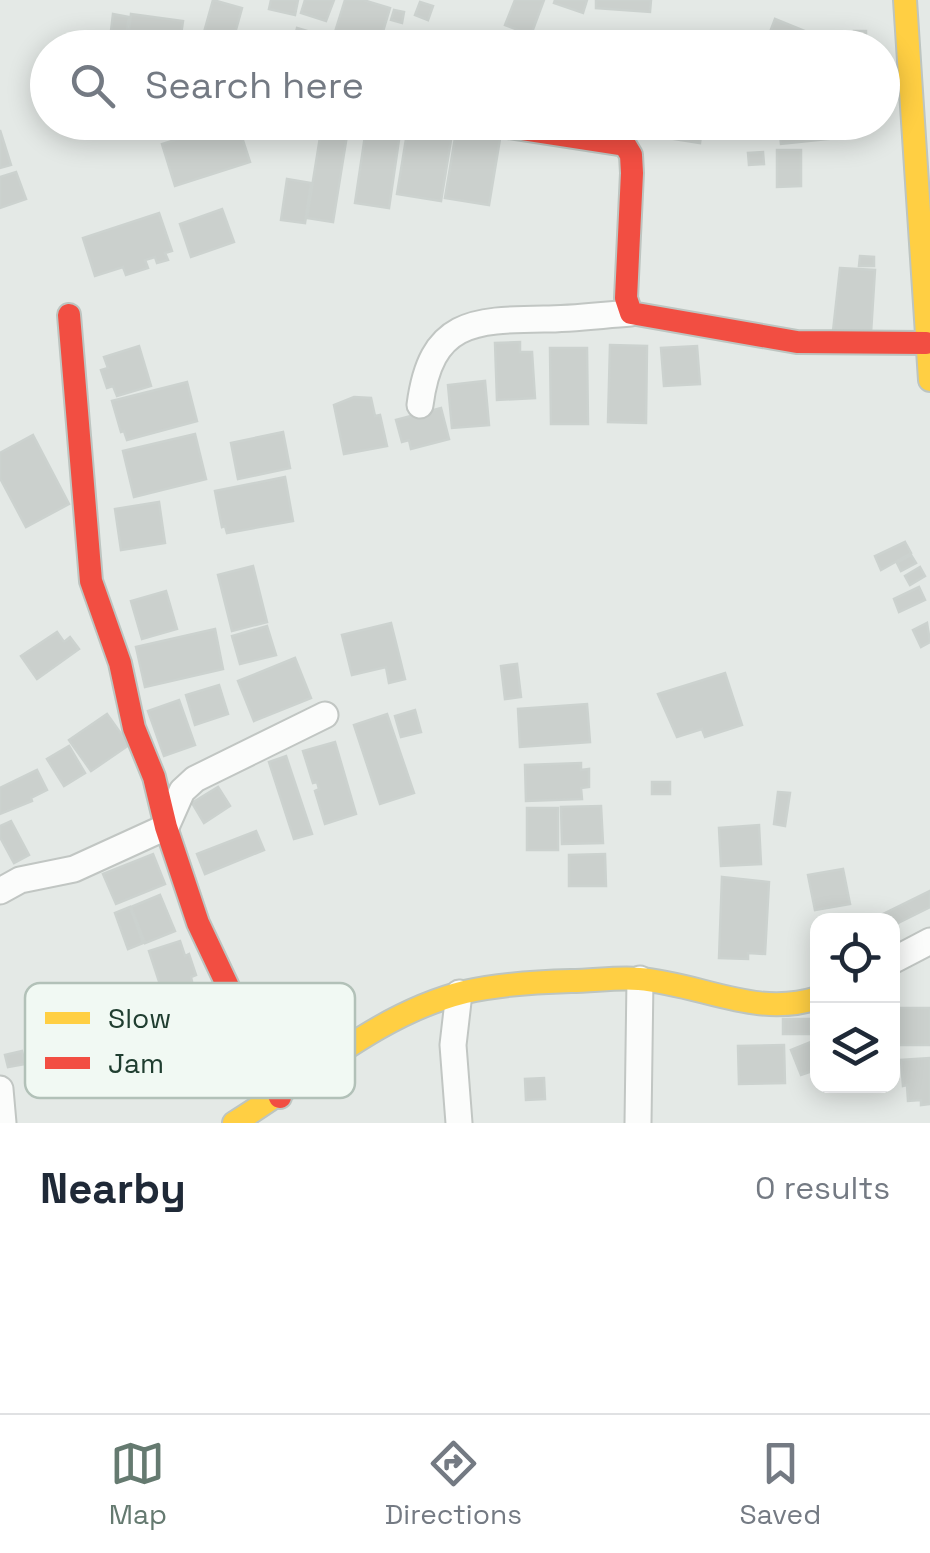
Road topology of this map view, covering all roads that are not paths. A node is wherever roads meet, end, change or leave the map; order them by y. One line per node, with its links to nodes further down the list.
1 (904, 0): 5 (street)
2 (598, 140): 3 (street)
3 (631, 313): 5 (street); 7 (street)
4 (69, 314): 9 (street)
5 (926, 343): 6 (street)
6 (930, 380)
7 (420, 405)
8 (325, 715): 9 (street)
9 (166, 827): 10 (street); 14 (street)
10 (0, 891)
11 (930, 941): 12 (street)
12 (900, 957)
13 (640, 979): 15 (street); 16 (street); 23 (street)
14 (226, 983)
15 (460, 992): 17 (street); 22 (street)
16 (810, 1002)
17 (355, 1042)
18 (0, 1089): 20 (street)
19 (277, 1098): 21 (street)
20 (3, 1123)
21 (234, 1123)
22 (459, 1123)
23 (638, 1123)

